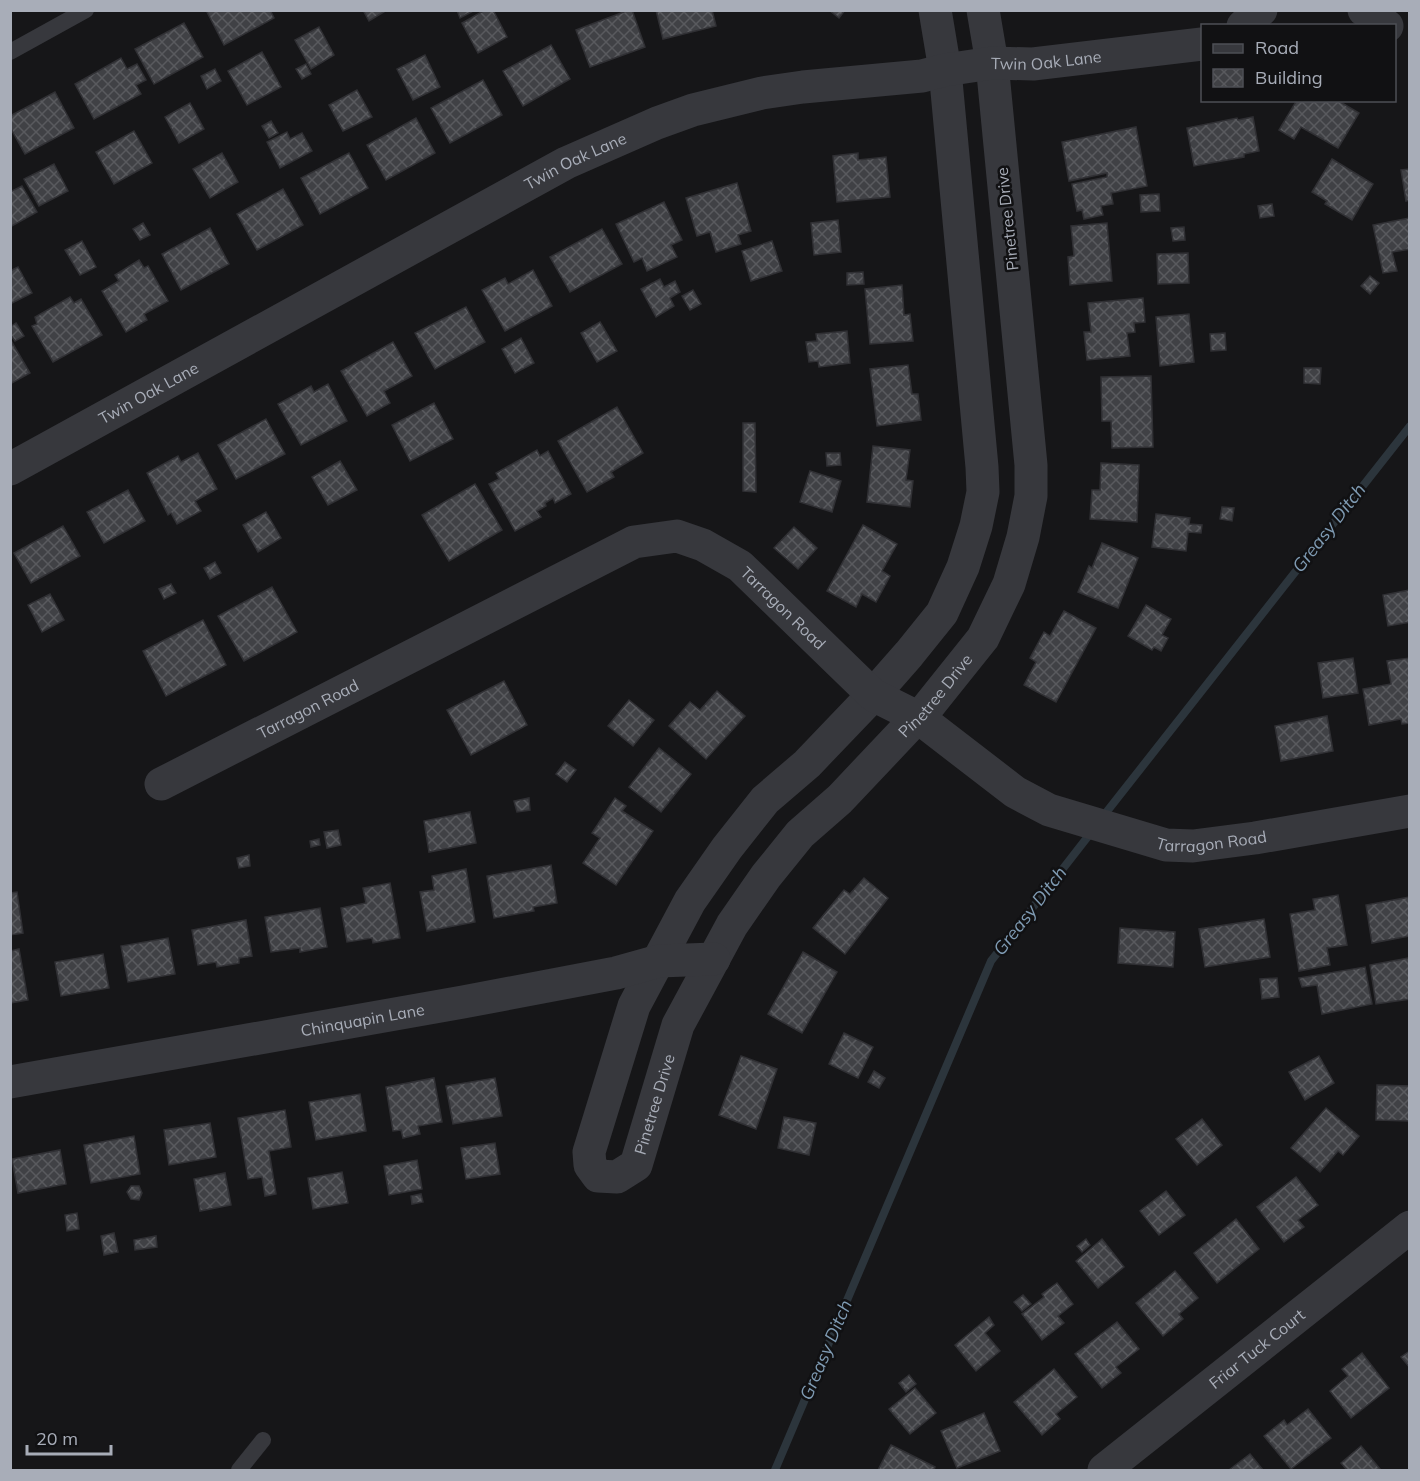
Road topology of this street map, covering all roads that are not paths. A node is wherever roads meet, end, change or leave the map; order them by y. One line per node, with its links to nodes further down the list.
1 (86, 10): 11 (lane)
2 (934, 10): 13 (street, Pinetree Drive)
3 (983, 10): 12 (street, Pinetree Drive)
4 (1262, 10): 6 (street)
5 (1364, 10): 7 (street)
6 (1245, 24)
7 (1384, 24)
8 (1396, 31): 9 (street)
9 (1410, 39)
10 (1201, 44): 12 (street, Twin Oak Lane)
11 (10, 52)
12 (992, 63): 13 (street, Twin Oak Lane); 16 (street, Pinetree Drive)
13 (945, 70): 14 (street, Twin Oak Lane); 15 (street, Pinetree Drive)
14 (10, 469)
15 (873, 694): 16 (street, Tarragon Road); 17 (street, Tarragon Road); 20 (street, Pinetree Drive)
16 (920, 718): 18 (street, Tarragon Road); 19 (street, Pinetree Drive)
17 (161, 784)
18 (1410, 811)
19 (714, 959): 20 (street, Chinquapin Lane); 20 (street, Pinetree Drive)
20 (659, 961): 21 (street, Chinquapin Lane)
21 (10, 1082)
22 (1410, 1227): 25 (street, Friar Tuck Court)
23 (263, 1440): 24 (lane)
24 (239, 1470)
25 (1104, 1470)

